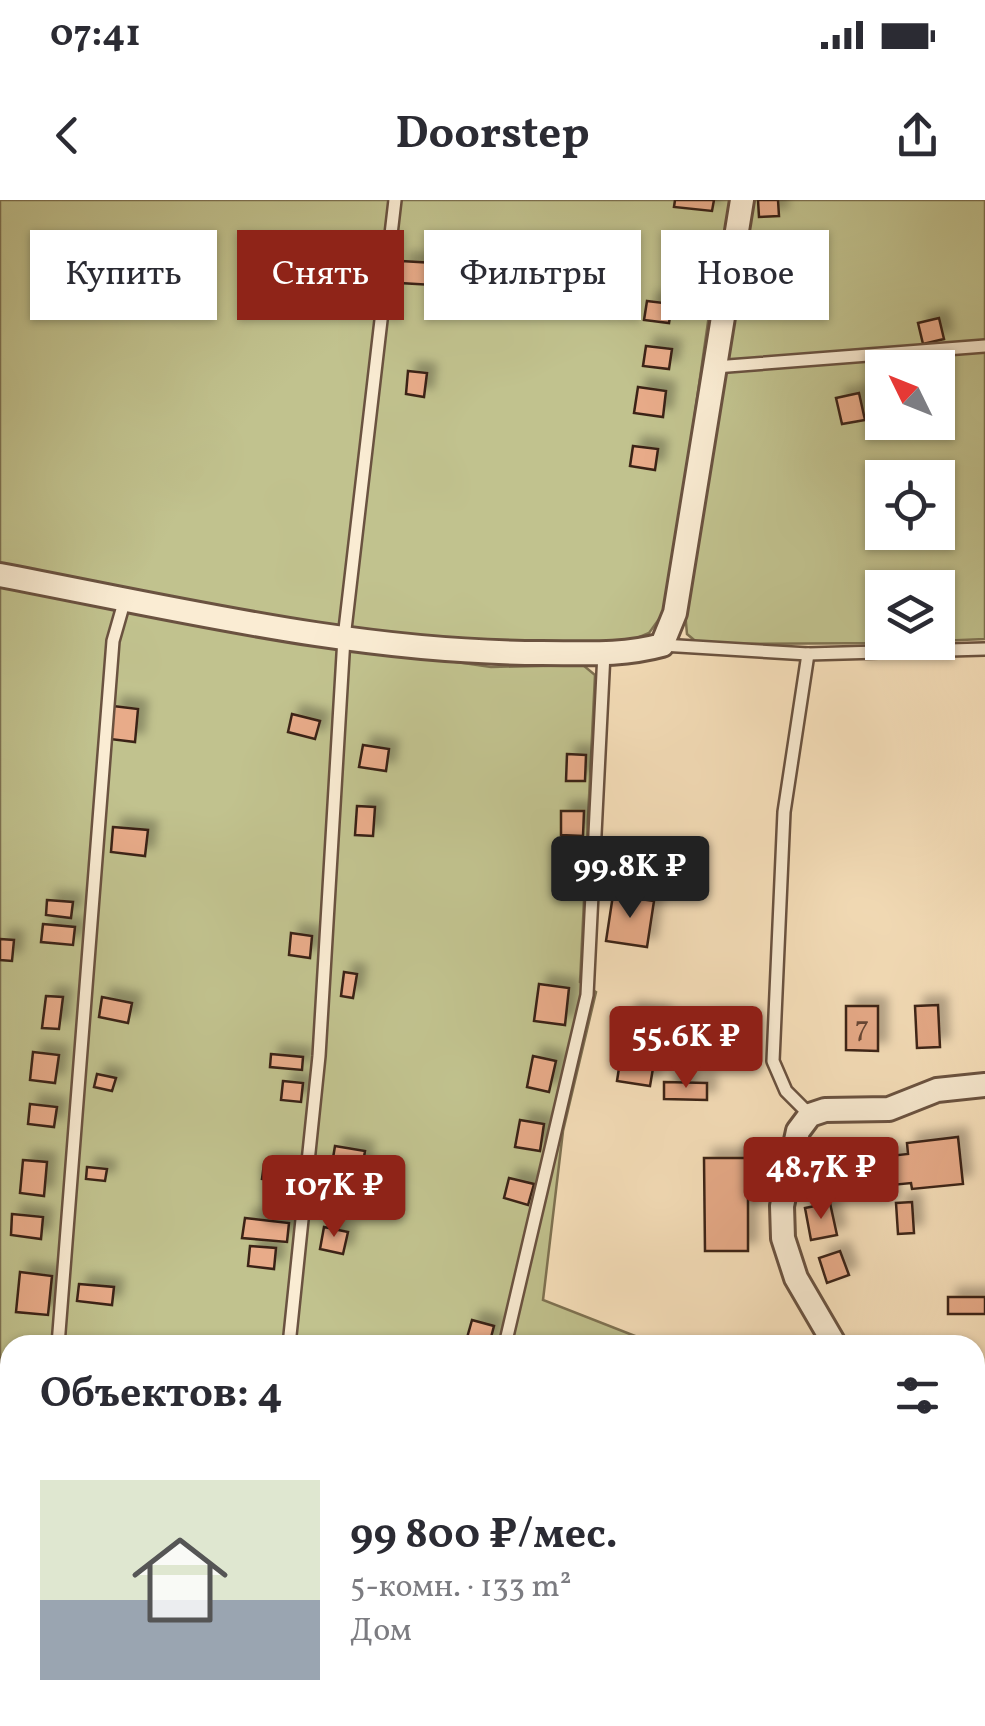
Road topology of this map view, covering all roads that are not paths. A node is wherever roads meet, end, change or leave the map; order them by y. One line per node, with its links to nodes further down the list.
1 (395, 200): 7 (lane)
2 (742, 200): 4 (street)
3 (985, 346): 4 (lane)
4 (715, 367): 8 (street)
5 (0, 576): 6 (street)
6 (125, 599): 7 (street); 14 (lane)
7 (344, 638): 10 (street); 15 (lane)
8 (662, 646): 10 (street); 11 (lane)
9 (985, 650): 11 (lane)
10 (604, 653): 16 (lane)
11 (808, 654): 13 (lane)
12 (985, 1085): 13 (street)
13 (810, 1115): 17 (street)
14 (59, 1335)
15 (290, 1335)
16 (507, 1335)
17 (829, 1335)

